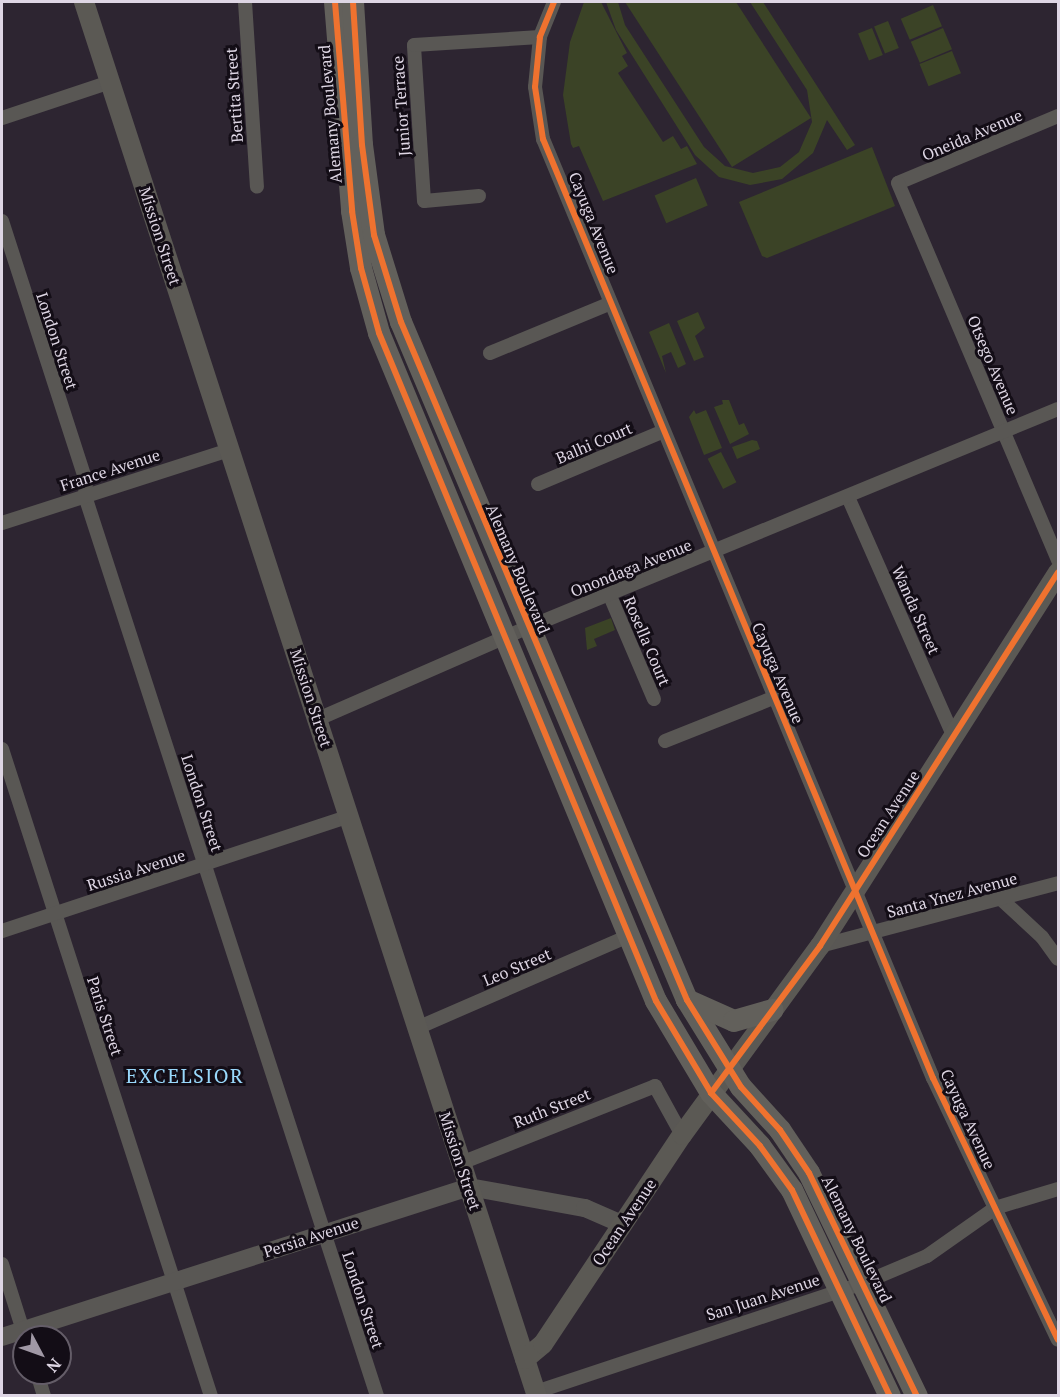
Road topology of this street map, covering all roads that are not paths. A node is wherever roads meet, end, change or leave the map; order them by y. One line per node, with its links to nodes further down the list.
1 (84, 2): 7 (main road, Mission Street)
2 (245, 2): 11 (street, Bertita Street)
3 (335, 2): 29 (main road, Alemany Boulevard)
4 (353, 2): 28 (main road, Alemany Boulevard)
5 (554, 2): 6 (street, Cayuga Avenue)
6 (540, 37): 12 (street, Junior Terrace); 14 (street, Cayuga Avenue)
7 (110, 82): 9 (street); 19 (main road, Mission Street)
8 (1059, 116): 10 (street, Oneida Avenue)
9 (2, 118)
10 (898, 183): 18 (street, Otsego Avenue)
11 (257, 187)
12 (479, 196)
13 (2, 221): 21 (street, London Street)
14 (609, 304): 15 (street); 17 (street, Cayuga Avenue)
15 (490, 353)
16 (1059, 409): 18 (street, Onondaga Avenue)
17 (662, 432): 20 (street, Balhi Court); 24 (street, Cayuga Avenue)
18 (1003, 432): 22 (street, Onondaga Avenue); 25 (street, Otsego Avenue)
19 (230, 450): 21 (street, France Avenue); 32 (main road, Mission Street)
20 (538, 484)
21 (85, 496): 23 (street, France Avenue); 37 (street, London Street)
22 (848, 496): 24 (street, Onondaga Avenue); 33 (street, Wanda Street)
23 (2, 523)
24 (713, 553): 27 (street, Onondaga Avenue); 30 (street, Cayuga Avenue)
25 (1059, 560)
26 (1059, 572): 33 (main road, Ocean Avenue)
27 (610, 596): 28 (street, Onondaga Avenue); 31 (street, Rosella Court)
28 (529, 627): 29 (street, Onondaga Avenue); 47 (main road, Alemany Boulevard)
29 (507, 636): 32 (street, Onondaga Avenue); 44 (main road, Alemany Boulevard)
30 (773, 698): 34 (street); 39 (street, Cayuga Avenue)
31 (654, 699)
32 (318, 719): 36 (main road, Mission Street)
33 (954, 737): 39 (main road, Ocean Avenue)
34 (665, 741)
35 (2, 749): 41 (street, Paris Street)
36 (349, 816): 37 (street, Russia Avenue); 49 (main road, Mission Street)
37 (205, 864): 41 (street, Russia Avenue); 58 (street, London Street)
38 (1059, 883): 40 (street, Santa Ynez Avenue)
39 (855, 890): 43 (street, Cayuga Avenue); 45 (main road, Ocean Avenue)
40 (1001, 899): 43 (street, Santa Ynez Avenue); 46 (street)
41 (54, 913): 42 (street, Russia Avenue); 60 (street, Paris Street)
42 (2, 931)
43 (872, 934): 45 (street, Santa Ynez Avenue); 56 (street, Cayuga Avenue)
44 (629, 936): 49 (street, Leo Street); 51 (main road, Alemany Boulevard)
45 (819, 946): 48 (main road, Ocean Avenue)
46 (1059, 959)
47 (687, 999): 48 (main road); 50 (main road, Alemany Boulevard)
48 (772, 1010): 50 (main road, Ocean Avenue)
49 (417, 1028): 53 (main road, Mission Street)
50 (729, 1069): 51 (main road, Ocean Avenue); 61 (main road, Alemany Boulevard)
51 (711, 1093): 52 (main road, Ocean Avenue); 62 (main road, Alemany Boulevard)
52 (682, 1135): 53 (street, Ruth Street); 57 (main road, Ocean Avenue)
53 (461, 1163): 54 (main road, Mission Street)
54 (469, 1187): 57 (street, Persia Avenue); 58 (street, Persia Avenue); 66 (main road, Mission Street)
55 (1059, 1189): 56 (street, San Juan Avenue)
56 (995, 1208): 61 (street, San Juan Avenue); 65 (street, Cayuga Avenue)
57 (622, 1224): 66 (main road, Ocean Avenue)
58 (324, 1232): 60 (street, Persia Avenue); 69 (street, London Street)
59 (2, 1264): 63 (street)
60 (173, 1281): 64 (street, Persia Avenue); 68 (street, Paris Street)
61 (863, 1283): 62 (street, San Juan Avenue); 71 (main road, Alemany Boulevard)
62 (840, 1290): 67 (street, San Juan Avenue); 70 (main road, Alemany Boulevard)
63 (21, 1325)
64 (47, 1325)
65 (1059, 1340)
66 (525, 1359): 67 (main road, Mission Street)
67 (536, 1394)
68 (211, 1395)
69 (377, 1395)
70 (890, 1395)
71 (917, 1395)

